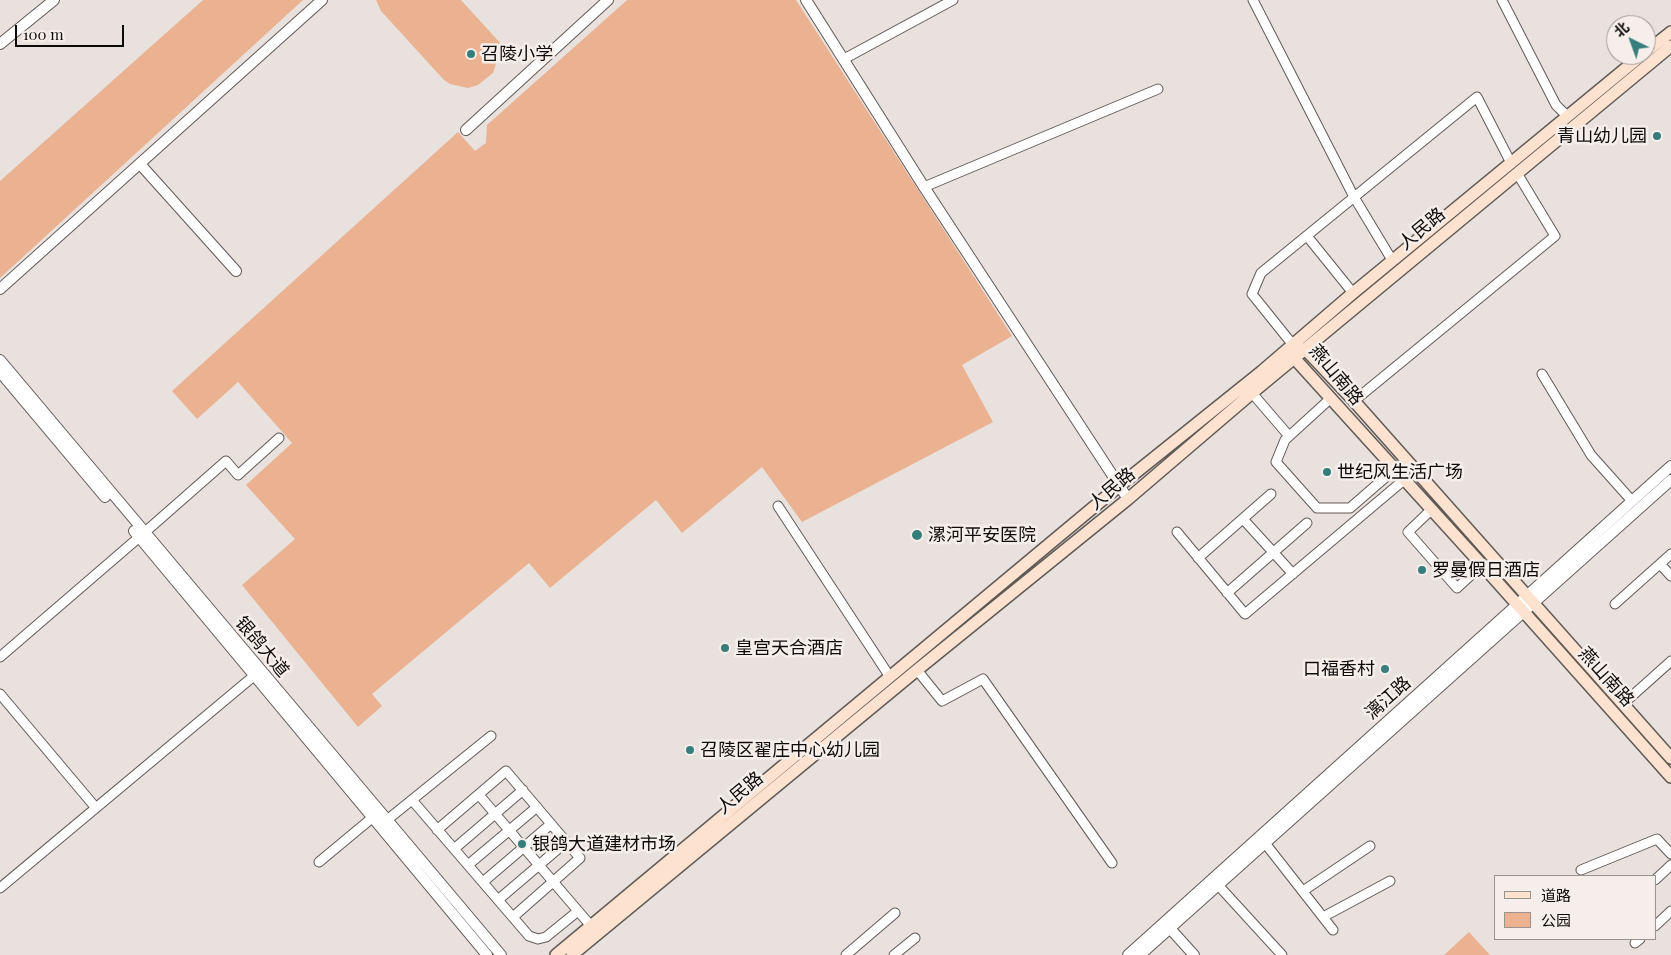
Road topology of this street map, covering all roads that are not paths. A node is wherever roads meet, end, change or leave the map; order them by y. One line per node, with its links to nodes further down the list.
1 (54, 0): 9 (street)
2 (322, 0): 17 (street)
3 (608, 0): 16 (street)
4 (806, 0): 12 (street)
5 (953, 0): 12 (street)
6 (1253, 0): 20 (street)
7 (1502, 0): 15 (street)
8 (1671, 32): 10 (main road)
9 (0, 44)
10 (1656, 44)
11 (1671, 46): 18 (main road, 人民路)
12 (844, 59): 19 (street)
13 (1630, 65): 15 (main road, 人民路)
14 (1158, 88): 19 (street)
15 (1567, 116): 18 (main road, 人民路)
16 (466, 130)
17 (140, 164): 23 (street); 24 (street)
18 (1514, 168): 20 (street); 22 (main road, 人民路); 27 (main road, 人民路); 34 (street)
19 (924, 187): 41 (street)
20 (1354, 197): 21 (street); 22 (street)
21 (1307, 236): 25 (street); 26 (street)
22 (1392, 260): 25 (main road, 人民路)
23 (236, 271)
24 (0, 289)
25 (1353, 293): 26 (main road, 人民路)
26 (1293, 345): 27 (main road, 燕山南路); 28 (main road, 燕山南路); 41 (main road, 人民路)
27 (1306, 350): 28 (main road, 人民路); 34 (main road, 燕山南路)
28 (1295, 359): 32 (main road, 人民路); 33 (main road, 燕山南路)
29 (0, 360): 51 (street, 银鸽大道)
30 (0, 372): 51 (street, 银鸽大道)
31 (1542, 374): 45 (street)
32 (1252, 394): 35 (street); 44 (main road, 人民路)
33 (1331, 398): 35 (street); 38 (main road, 燕山南路)
34 (1354, 401): 43 (main road, 燕山南路)
35 (1289, 436): 38 (street)
36 (279, 438): 51 (street)
37 (1671, 466): 45 (street, 漓江路)
38 (1395, 469): 39 (main road, 燕山南路)
39 (1405, 479): 47 (main road, 燕山南路); 57 (street)
40 (1671, 480): 60 (street, 漓江路)
41 (1119, 486): 44 (street); 67 (main road, 人民路)
42 (1271, 494): 48 (street)
43 (1437, 494): 47 (main road); 60 (main road, 燕山南路)
44 (1128, 499): 65 (main road, 人民路)
45 (1632, 501): 60 (street, 漓江路)
46 (778, 506): 67 (street)
47 (1430, 507): 56 (main road, 燕山南路); 56 (street)
48 (1243, 519): 52 (street); 54 (street)
49 (1307, 523): 52 (street)
50 (1177, 532): 54 (street)
51 (142, 536): 63 (street); 66 (street, 银鸽大道); 80 (street, 银鸽大道)
52 (1274, 552): 57 (street); 59 (street)
53 (1671, 554): 55 (street)
54 (1198, 558): 59 (street)
55 (1660, 564): 58 (street); 61 (street)
56 (1482, 565): 62 (main road, 燕山南路)
57 (1292, 574): 59 (street)
58 (1671, 576)
59 (1227, 593)
60 (1531, 598): 62 (street, 漓江路); 69 (main road, 燕山南路)
61 (1615, 604)
62 (1520, 607): 70 (main road, 燕山南路); 85 (street, 漓江路)
63 (0, 657)
64 (1671, 660): 69 (street)
65 (917, 670): 92 (street); 118 (main road, 人民路)
66 (255, 675): 78 (street); 80 (street, 银鸽大道)
67 (890, 676): 112 (main road, 人民路)
68 (0, 694): 78 (street)
69 (1623, 704): 70 (main road); 72 (main road, 燕山南路)
70 (1614, 712): 73 (main road, 燕山南路)
71 (491, 736): 76 (street)
72 (1671, 758)
73 (1671, 777)
74 (523, 790): 75 (street); 77 (street); 79 (street)
75 (479, 795): 79 (street); 83 (street)
76 (412, 800): 81 (street); 83 (street)
77 (537, 807): 82 (street); 84 (street)
78 (96, 808): 102 (street)
79 (495, 814): 84 (street); 89 (street)
80 (376, 815): 81 (street, 银鸽大道); 91 (street); 115 (street, 银鸽大道)
81 (387, 820): 116 (street, 银鸽大道)
82 (551, 824): 86 (street); 88 (street)
83 (437, 830): 89 (street)
84 (509, 830): 88 (street); 93 (street)
85 (1262, 839): 101 (street, 漓江路); 103 (street); 110 (street, 漓江路)
86 (566, 842): 94 (street); 100 (street)
87 (1370, 846): 103 (street)
88 (524, 848): 94 (street); 99 (street)
89 (454, 849): 93 (street)
90 (1671, 854): 96 (street)
91 (318, 862)
92 (1112, 863)
93 (468, 865): 99 (street)
94 (539, 865): 100 (street); 104 (street)
95 (1671, 865): 97 (street)
96 (1581, 870)
97 (1656, 879)
98 (1390, 881): 109 (street)
99 (483, 882): 104 (street)
100 (553, 882): 105 (street); 108 (street)
101 (1218, 885): 110 (street, 漓江路); 124 (street)
102 (0, 888)
103 (1304, 891): 109 (street)
104 (498, 900): 108 (street)
105 (578, 911): 108 (street); 112 (street)
106 (1671, 911): 111 (street)
107 (896, 913): 119 (street)
108 (513, 917)
109 (1323, 917): 113 (street)
110 (1167, 925): 121 (street, 漓江路); 122 (street, 漓江路); 123 (street)
111 (1656, 925)
112 (590, 926): 117 (main road, 人民路)
113 (1333, 930)
114 (915, 938): 120 (street)
115 (487, 955)
116 (501, 955)
117 (556, 955)
118 (572, 955)
119 (846, 955)
120 (894, 955)
121 (1128, 955)
122 (1140, 955)
123 (1194, 955)
124 (1282, 955)

